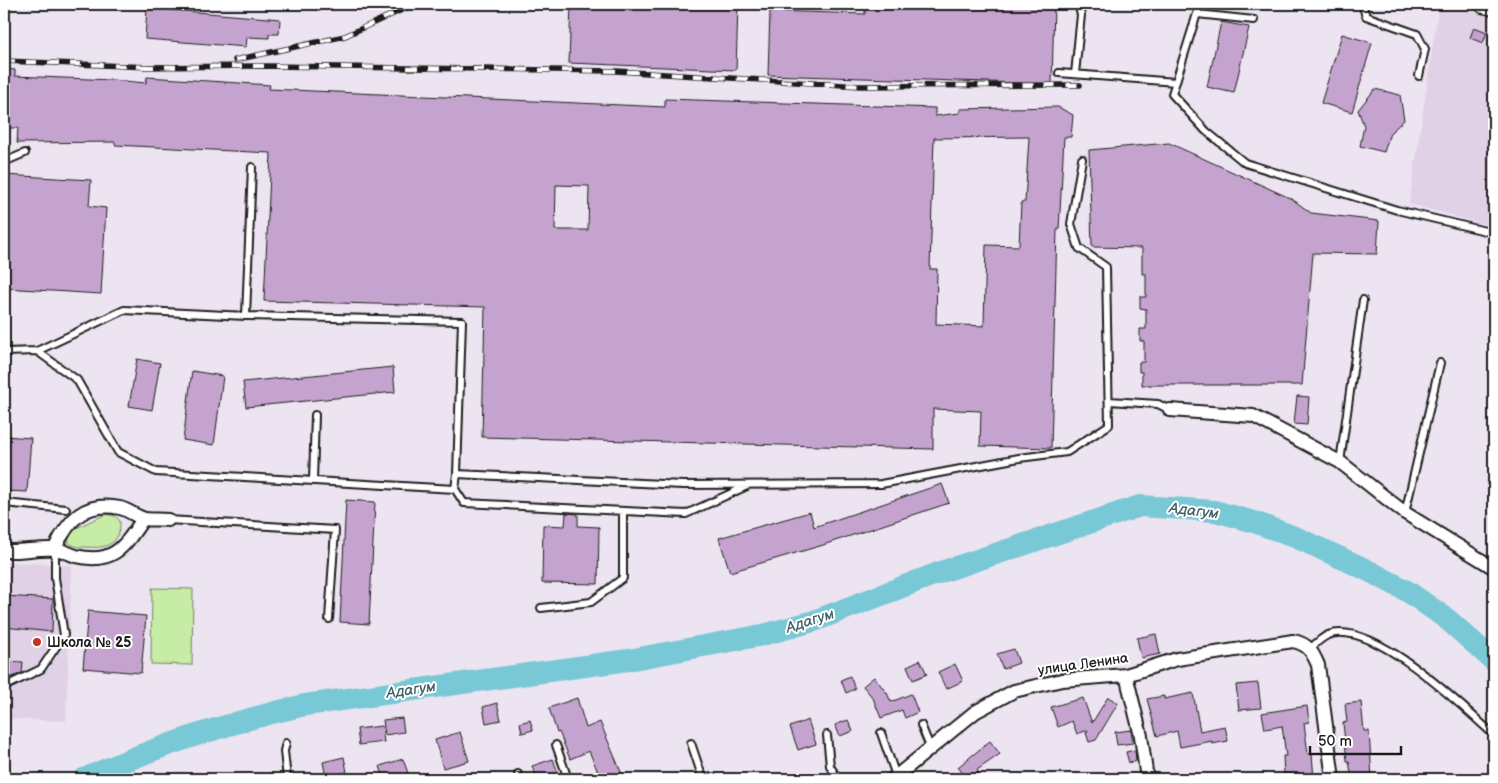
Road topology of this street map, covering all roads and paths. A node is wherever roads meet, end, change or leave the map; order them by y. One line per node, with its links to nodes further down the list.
1 (1078, 4): 9 (lane)
2 (1200, 4): 6 (lane)
3 (1362, 4): 10 (lane)
4 (1484, 4): 5 (main road)
5 (1494, 6)
6 (1197, 14): 7 (lane); 11 (lane)
7 (1254, 20)
8 (1060, 73): 9 (lane)
9 (1075, 74): 11 (lane)
10 (1419, 76)
11 (1176, 82): 16 (lane)
12 (24, 153): 14 (lane)
13 (1082, 159): 22 (lane)
14 (4, 162)
15 (252, 167): 18 (lane)
16 (1494, 233)
17 (1363, 300): 25 (lane)
18 (246, 316): 20 (lane); 26 (lane)
19 (4, 352): 20 (lane)
20 (38, 352): 27 (lane)
21 (1440, 363): 33 (lane)
22 (1109, 401): 23 (lane); 28 (lane)
23 (1170, 410): 25 (street)
24 (314, 415): 27 (lane)
25 (1340, 462): 33 (street)
26 (457, 474): 28 (lane); 29 (lane)
27 (313, 481): 29 (lane)
28 (751, 485): 32 (lane)
29 (455, 489): 32 (lane)
30 (4, 503): 31 (lane)
31 (66, 508)
32 (623, 511): 39 (lane)
33 (1405, 513): 38 (street)
34 (143, 518): 35 (street); 36 (street); 36 (street)
35 (168, 520): 40 (lane)
36 (56, 548): 37 (street); 43 (lane)
37 (4, 552)
38 (1494, 568)
39 (541, 608)
40 (329, 619)
41 (1307, 646): 42 (street, улица Ленина); 47 (lane); 58 (street)
42 (1126, 676): 51 (street, улица Ленина); 57 (street)
43 (4, 687)
44 (921, 725): 51 (lane)
45 (881, 733): 52 (lane)
46 (828, 735): 56 (lane)
47 (1494, 735)
48 (286, 743): 53 (lane)
49 (691, 743): 55 (lane)
50 (556, 745): 54 (lane)
51 (930, 747): 52 (street, улица Ленина)
52 (895, 778)
53 (287, 779)
54 (568, 779)
55 (703, 779)
56 (838, 779)
57 (1147, 779)
58 (1333, 779)

